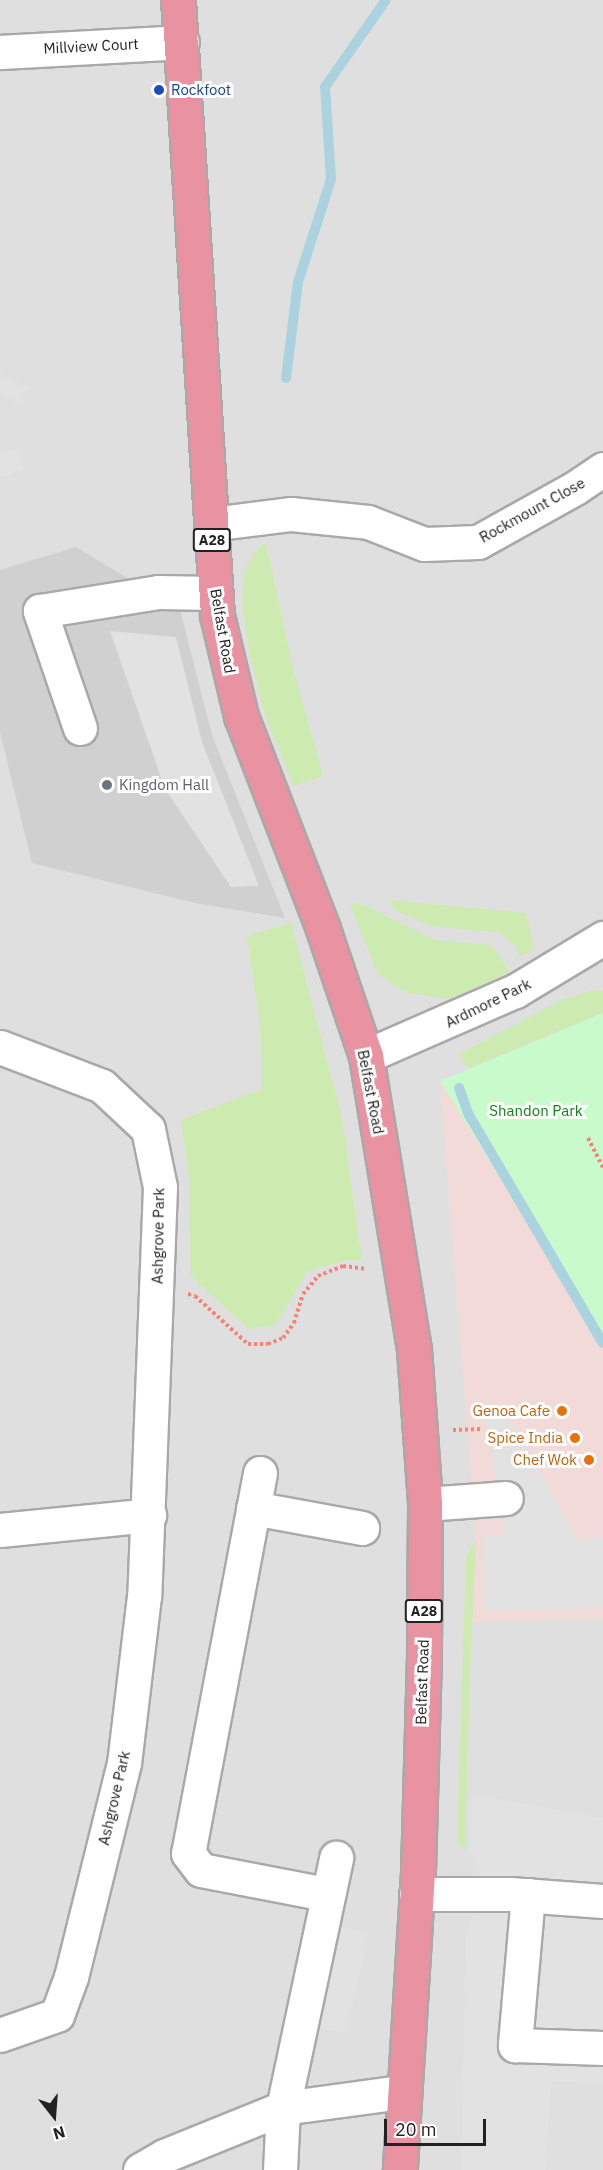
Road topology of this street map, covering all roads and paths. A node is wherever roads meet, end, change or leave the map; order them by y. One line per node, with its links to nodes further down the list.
1 (178, 0): 2 (highway, Belfast Road / A28)
2 (182, 42): 3 (street, Millview Court); 5 (highway, Belfast Road / A28)
3 (0, 52)
4 (603, 469): 5 (street, Rockmount Close)
5 (211, 524): 6 (highway, Belfast Road / A28)
6 (215, 593): 7 (street); 10 (highway, Belfast Road / A28)
7 (80, 728)
8 (603, 938): 10 (street, Ardmore Park)
9 (0, 1047): 21 (street, Ashgrove Park)
10 (366, 1056): 19 (highway, Belfast Road / A28)
11 (588, 1138): 12 (path)
12 (603, 1167)
13 (376, 1270): 14 (path)
14 (181, 1293)
15 (482, 1429): 16 (path)
16 (451, 1430)
17 (260, 1473): 20 (street)
18 (506, 1498): 19 (street)
19 (425, 1504): 26 (highway, Belfast Road / A28)
20 (253, 1508): 22 (street); 25 (street)
21 (148, 1515): 23 (street); 29 (street, Ashgrove Park)
22 (362, 1528)
23 (0, 1530)
24 (336, 1858): 25 (street)
25 (326, 1893): 32 (street)
26 (416, 1894): 27 (street); 31 (highway, Belfast Road / A28)
27 (528, 1895): 28 (street); 30 (street)
28 (603, 1901)
29 (0, 2035)
30 (603, 2048)
31 (402, 2092): 32 (street); 35 (highway, Belfast Road / A28)
32 (283, 2108): 33 (street); 34 (street)
33 (140, 2170)
34 (280, 2170)
35 (400, 2170)

